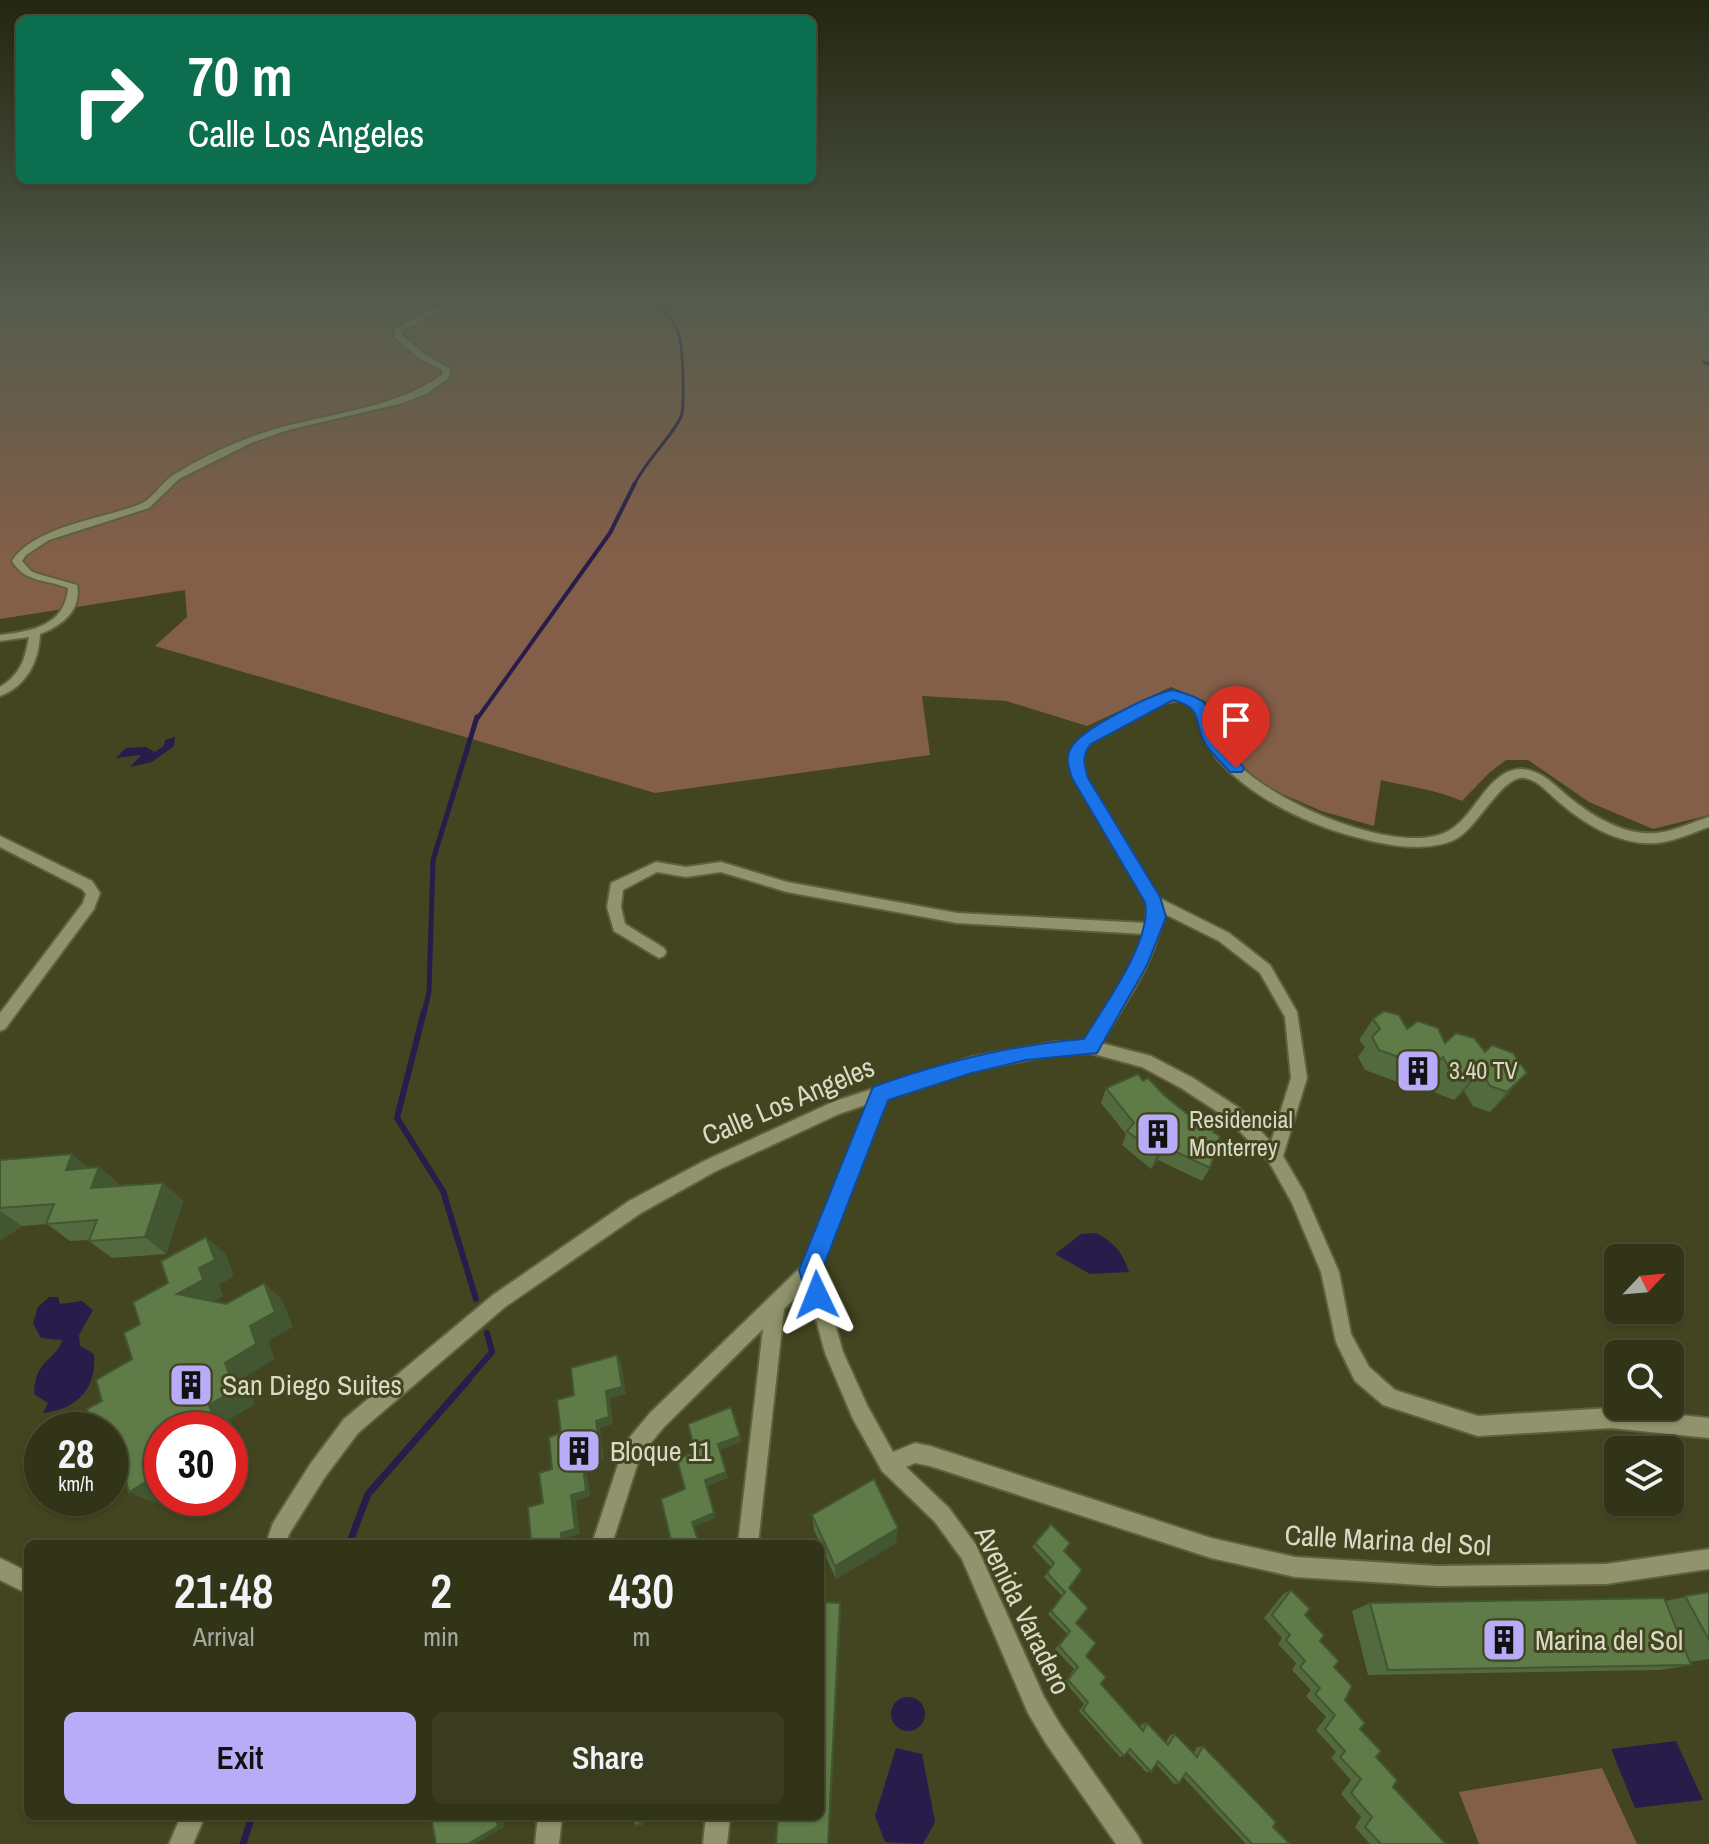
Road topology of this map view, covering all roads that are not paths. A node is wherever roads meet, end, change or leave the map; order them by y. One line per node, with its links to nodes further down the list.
1 (436, 383): 2 (street)
2 (35, 635): 3 (street); 4 (street)
3 (0, 638)
4 (0, 692)
5 (1709, 822): 7 (street)
6 (0, 841): 10 (street)
7 (1154, 902): 8 (street); 13 (street)
8 (1153, 929): 9 (street); 11 (street)
9 (659, 952)
10 (0, 1025)
11 (1090, 1047): 12 (street, Calle Los Angeles); 13 (street, Calle Los Angeles)
12 (880, 1093): 14 (street); 18 (street, Calle Los Angeles)
13 (1275, 1157): 16 (street, Calle Los Angeles)
14 (811, 1270): 15 (street); 17 (street, Avenida Varadero)
15 (775, 1305): 19 (street); 20 (street)
16 (1709, 1428)
17 (889, 1464): 21 (street, Calle Marina del Sol); 30 (street, Avenida Varadero)
18 (277, 1540)
19 (603, 1540)
20 (748, 1540)
21 (1709, 1559)
22 (0, 1568): 23 (street)
23 (24, 1582)
24 (191, 1820): 27 (street)
25 (550, 1820): 28 (street)
26 (718, 1820): 29 (street)
27 (181, 1844)
28 (547, 1844)
29 (715, 1844)
30 (1130, 1844)

